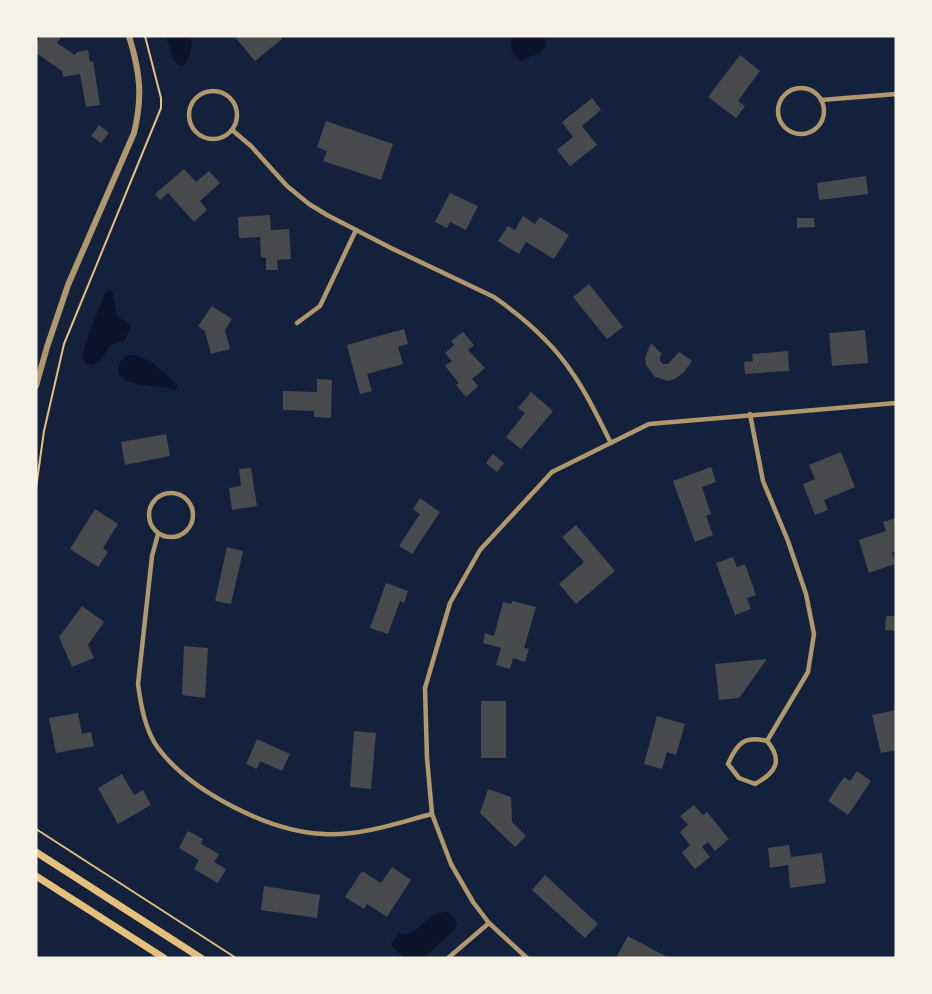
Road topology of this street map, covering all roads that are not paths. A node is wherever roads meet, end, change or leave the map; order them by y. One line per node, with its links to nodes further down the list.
1 (129, 36): 7 (street)
2 (896, 94): 3 (street)
3 (821, 100): 3 (street)
4 (232, 130): 4 (street); 5 (street)
5 (356, 230): 6 (street); 10 (street)
6 (297, 324)
7 (36, 386)
8 (896, 402): 9 (street)
9 (750, 414): 10 (street); 12 (street)
10 (611, 443): 13 (street)
11 (158, 534): 11 (street); 13 (street)
12 (767, 741): 12 (street)
13 (432, 814): 16 (street)
14 (36, 852): 18 (main road)
15 (36, 876): 17 (main road)
16 (489, 923): 19 (street); 20 (street)
17 (164, 958)
18 (201, 958)
19 (448, 958)
20 (527, 958)

